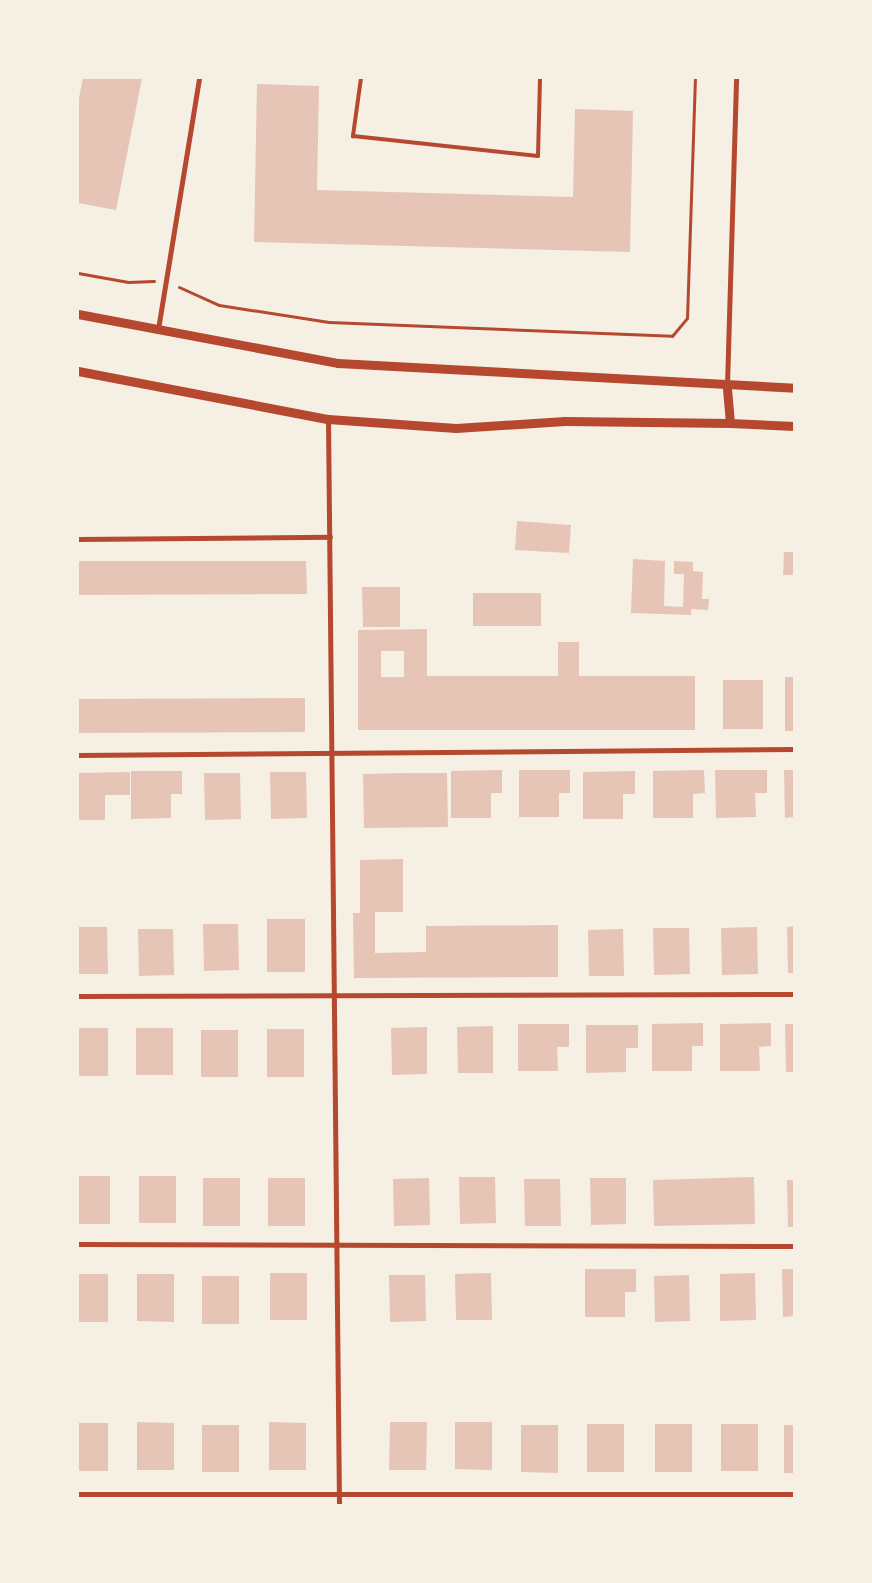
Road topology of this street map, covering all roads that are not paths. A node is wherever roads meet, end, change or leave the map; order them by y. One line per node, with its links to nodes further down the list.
1 (199, 78): 6 (street)
2 (361, 78): 3 (lane)
3 (540, 78)
4 (736, 78): 8 (street)
5 (78, 314): 6 (street)
6 (158, 329): 8 (street)
7 (78, 371): 10 (street)
8 (727, 385): 9 (street); 11 (street)
9 (794, 388)
10 (328, 420): 11 (street); 13 (street)
11 (730, 423): 12 (street)
12 (794, 426)
13 (330, 537): 14 (street); 16 (street)
14 (78, 539)
15 (794, 749): 16 (street)
16 (331, 750): 17 (street); 18 (street)
17 (78, 755)
18 (333, 993): 19 (street); 20 (street); 22 (street)
19 (794, 994)
20 (78, 996)
21 (78, 1244): 22 (street)
22 (335, 1246): 23 (street); 26 (street)
23 (794, 1246)
24 (78, 1494): 26 (street)
25 (794, 1494): 26 (street)
26 (339, 1495): 27 (street)
27 (339, 1506)

